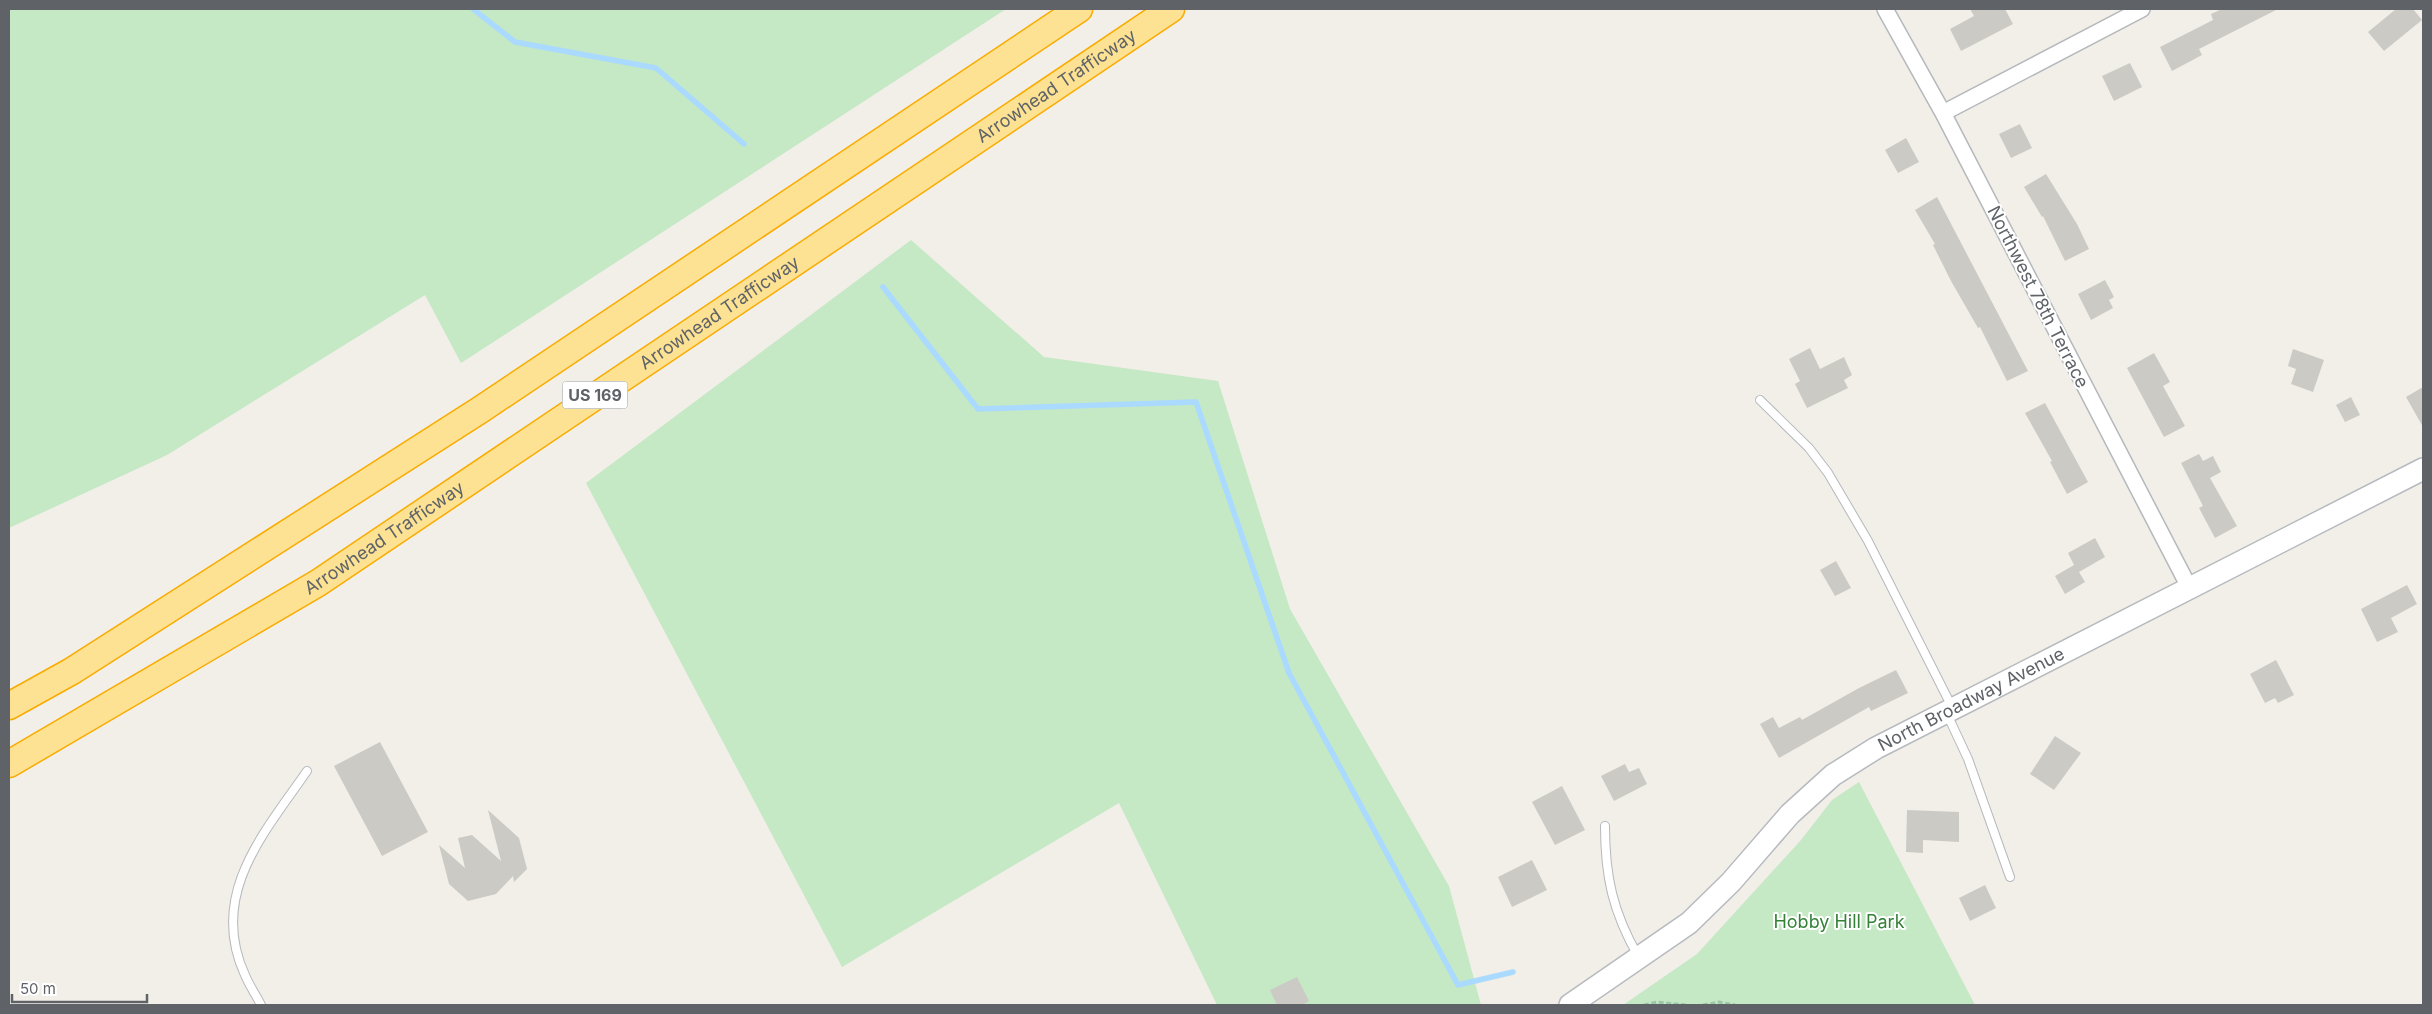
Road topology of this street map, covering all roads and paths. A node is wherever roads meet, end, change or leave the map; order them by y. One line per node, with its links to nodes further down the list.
1 (1079, 9): 9 (highway, US 169)
2 (1171, 9): 11 (highway, Arrowhead Trafficway / US 169)
3 (1885, 9): 5 (street, Northwest 78th Terrace)
4 (2142, 9): 5 (street)
5 (1943, 113): 8 (street, Northwest 78th Terrace)
6 (1760, 400): 10 (lane)
7 (2423, 469): 8 (street, North Broadway Avenue)
8 (2189, 587): 10 (street, North Broadway Avenue)
9 (9, 706)
10 (1950, 710): 14 (lane); 15 (street, North Broadway Avenue)
11 (9, 764)
12 (307, 771): 16 (lane)
13 (1605, 826): 15 (lane)
14 (2010, 877)
15 (1639, 958): 17 (street, North Broadway Avenue)
16 (261, 1005)
17 (1570, 1005)
18 (1644, 1005): 19 (path)
19 (1686, 1005)
20 (1703, 1005): 21 (path)
21 (1735, 1005)

